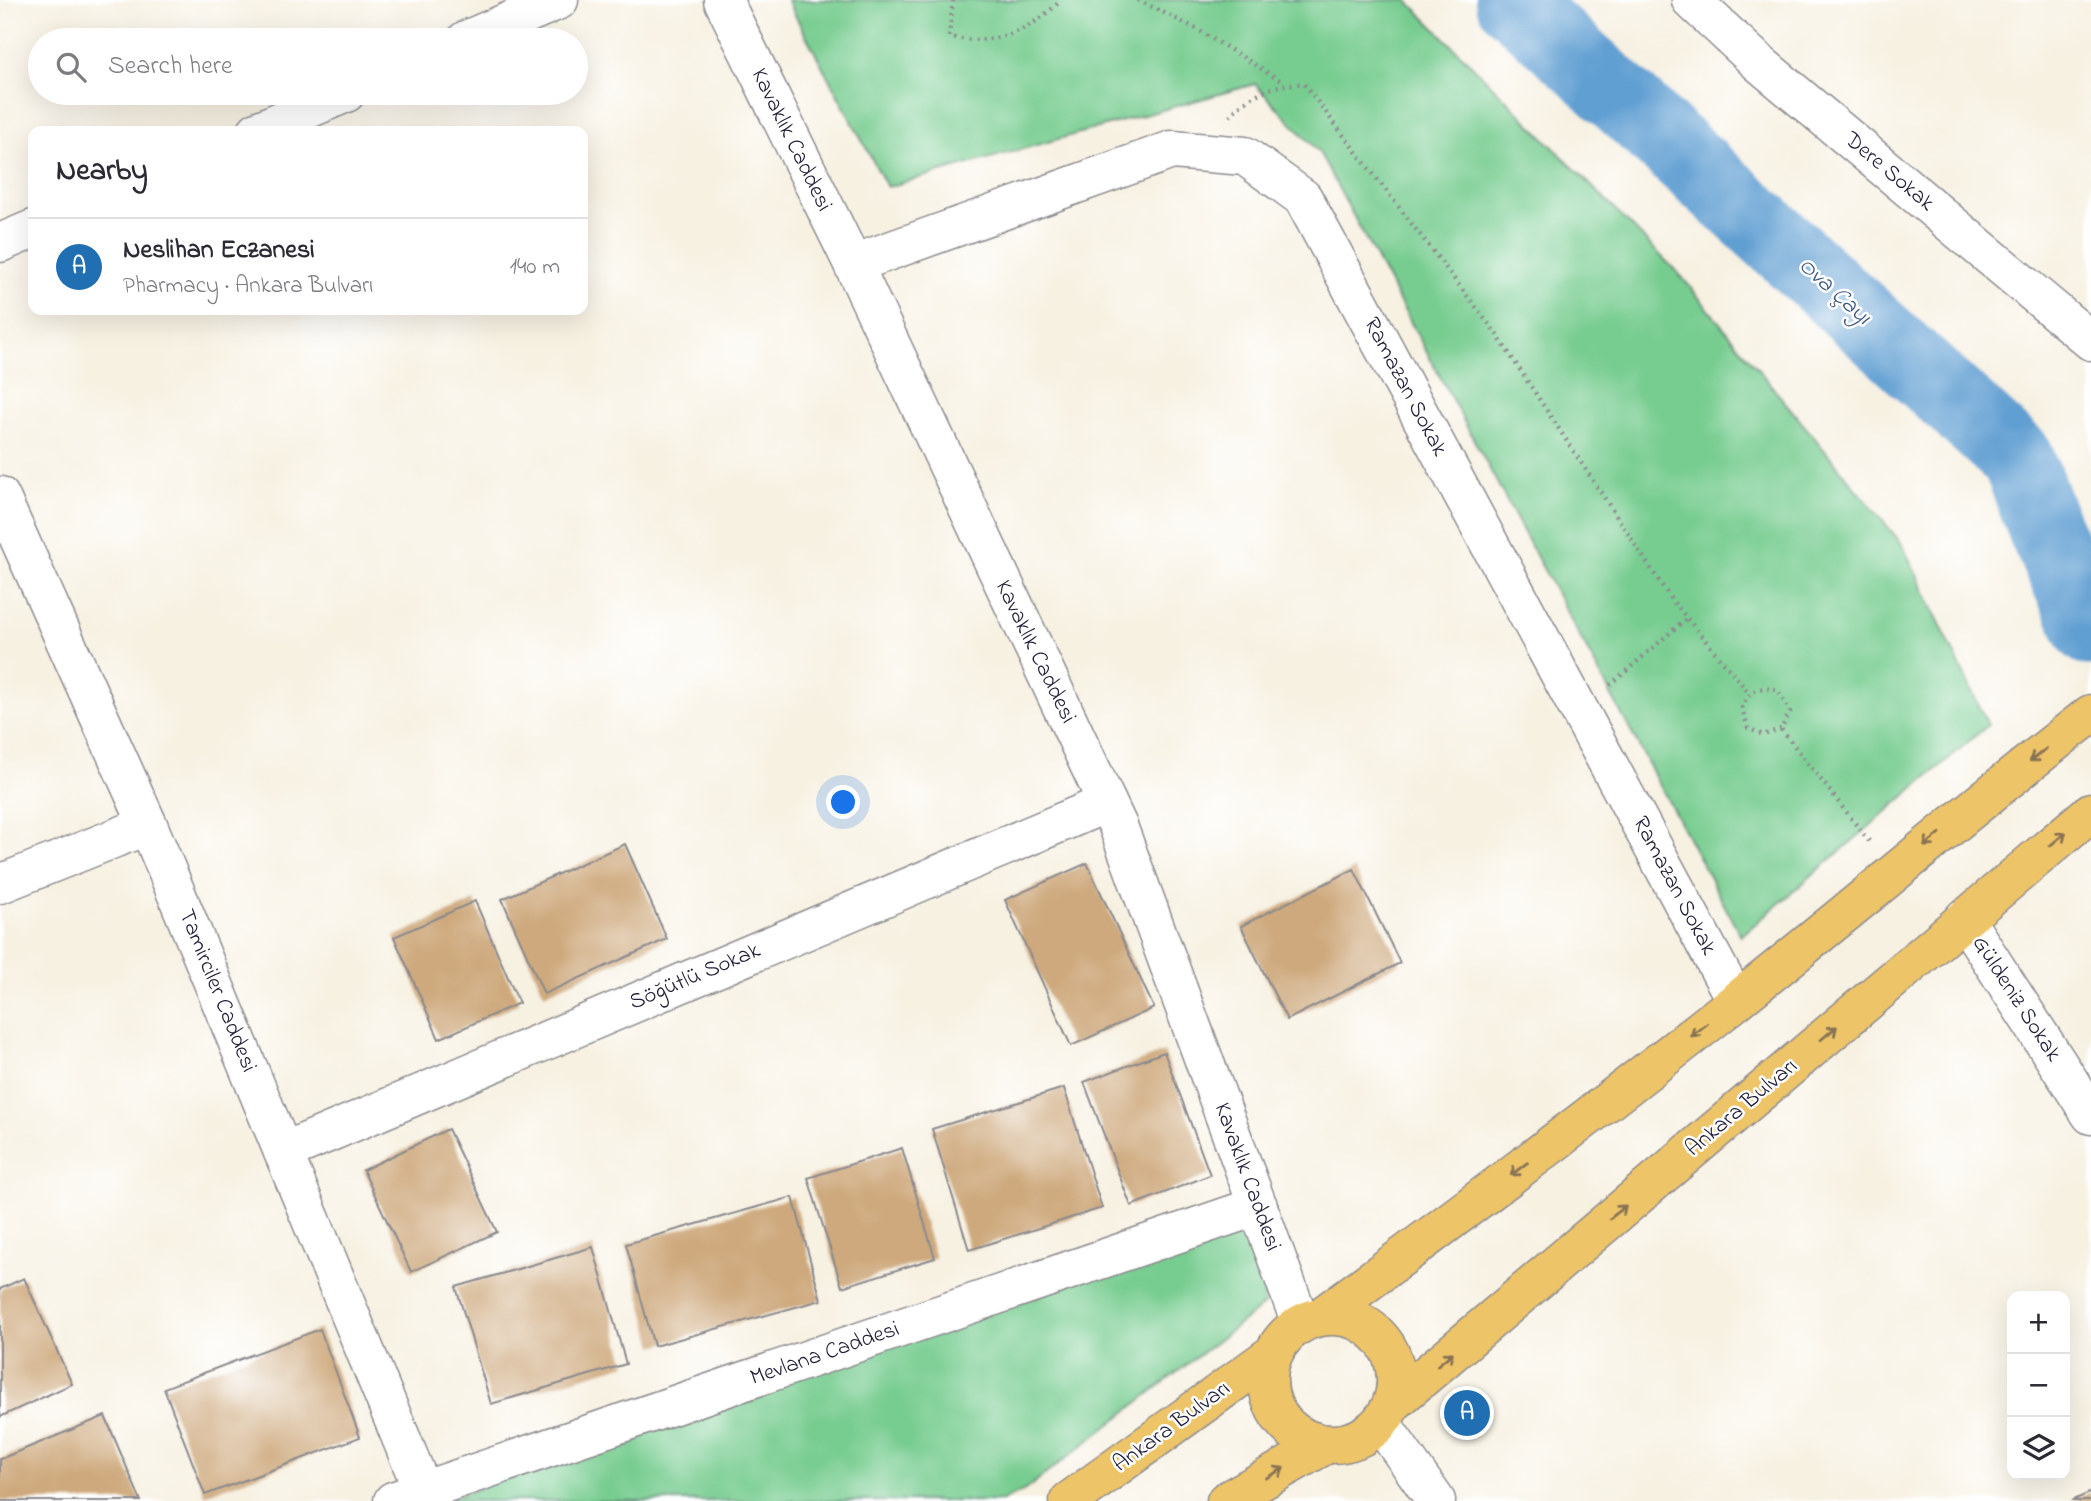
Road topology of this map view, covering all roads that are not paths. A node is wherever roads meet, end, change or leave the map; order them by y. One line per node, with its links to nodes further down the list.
1 (559, 0): 4 (street)
2 (723, 0): 9 (street, Kavaklık Caddesi)
3 (1691, 0): 10 (street, Dere Sokak)
4 (494, 28)
5 (318, 105): 6 (street)
6 (269, 126)
7 (28, 231): 8 (street)
8 (0, 243)
9 (853, 264): 13 (street, Kavaklık Caddesi); 18 (street, Ramazan Sokak)
10 (2091, 341)
11 (0, 496): 15 (street, Tamirciler Caddesi)
12 (2091, 714): 18 (main road, Ankara Bulvarı, one-way to 18)
13 (1107, 803): 20 (street, Söğütlü Sokak); 21 (street, Kavaklık Caddesi)
14 (2091, 812): 17 (main road, Ankara Bulvarı, one-way to 14)
15 (148, 825): 16 (street); 20 (street, Tamirciler Caddesi)
16 (0, 884)
17 (1964, 918): 19 (street, Güldeniz Sokak); 24 (main road, Ankara Bulvarı, one-way to 17)
18 (1736, 1001): 22 (main road, Ankara Bulvarı, one-way to 22)
19 (2091, 1115)
20 (283, 1152): 26 (street, Tamirciler Caddesi)
21 (1258, 1206): 22 (street, Kavaklık Caddesi); 26 (street, Mevlana Caddesi)
22 (1312, 1320): 23 (main road, Ankara Bulvarı); 24 (main road)
23 (1274, 1353): 25 (main road, Ankara Bulvarı); 27 (main road, Ankara Bulvarı)
24 (1387, 1413): 25 (main road, Ankara Bulvarı); 29 (street)
25 (1325, 1445): 28 (main road, Ankara Bulvarı, one-way to 25)
26 (408, 1496)
27 (1069, 1501)
28 (1226, 1501)
29 (1436, 1501)

